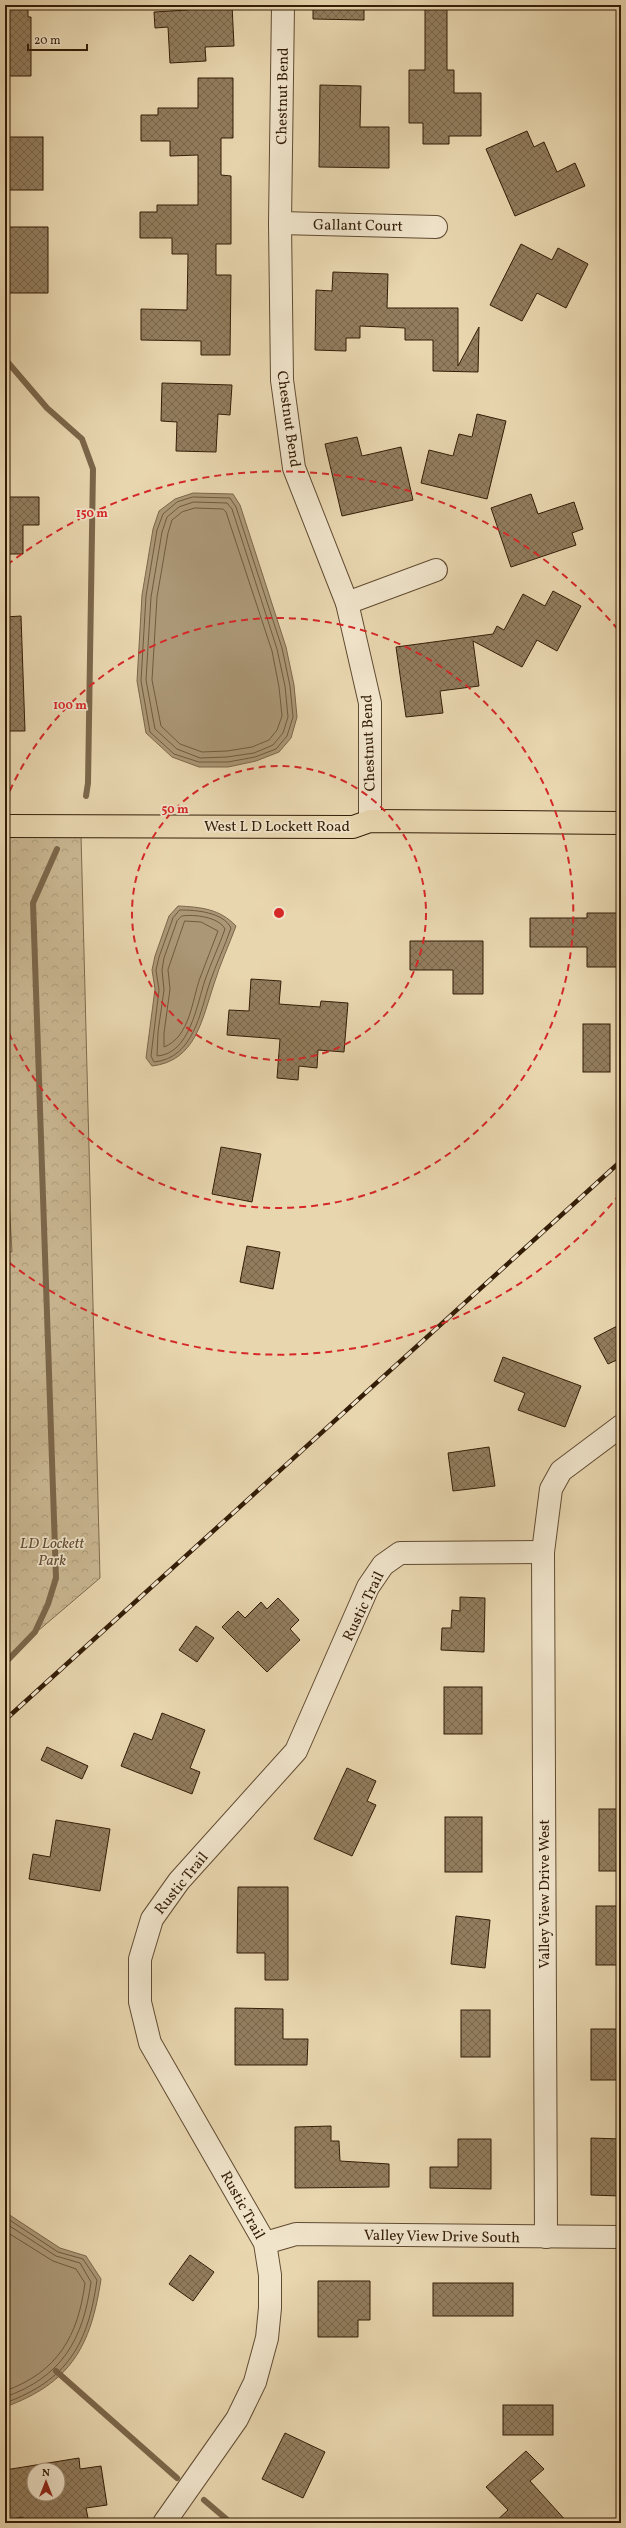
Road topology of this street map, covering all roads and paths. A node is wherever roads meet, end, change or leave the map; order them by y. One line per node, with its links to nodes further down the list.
1 (283, 5): 2 (street, Chestnut Bend)
2 (280, 223): 3 (street, Gallant Court); 5 (street, Chestnut Bend)
3 (436, 227)
4 (436, 570): 5 (street)
5 (347, 603): 6 (street, Chestnut Bend)
6 (370, 822): 7 (main road, West L D Lockett Road); 8 (main road, West L D Lockett Road)
7 (621, 824)
8 (5, 826)
9 (621, 1426): 10 (street, Valley View Drive West)
10 (543, 1552): 11 (street, Valley View Drive West); 13 (street, Rustic Trail)
11 (546, 2237): 12 (street, Valley View Drive South); 13 (street, Valley View Drive South)
12 (621, 2237)
13 (265, 2243): 14 (street, Rustic Trail)
14 (164, 2523)

